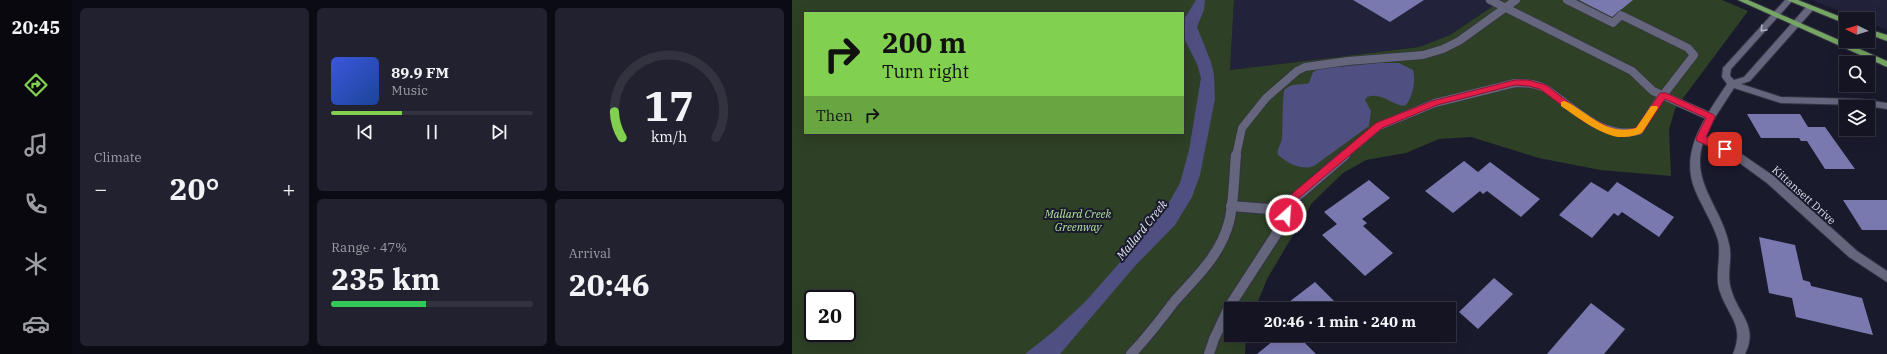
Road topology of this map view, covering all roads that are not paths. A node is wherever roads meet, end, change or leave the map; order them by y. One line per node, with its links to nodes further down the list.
1 (1490, 0): 6 (lane)
2 (1516, 0): 6 (lane)
3 (1567, 0): 15 (lane)
4 (1742, 0): 8 (main road)
5 (1790, 0): 7 (main road); 8 (street)
6 (1504, 8): 15 (lane); 19 (lane)
7 (1810, 8): 9 (main road); 10 (street)
8 (1776, 15): 10 (main road); 14 (street, one-way to 14)
9 (1839, 19)
10 (1796, 23): 13 (main road); 14 (street)
11 (1875, 34): 12 (main road)
12 (1887, 38)
13 (1887, 64)
14 (1732, 84): 16 (street); 17 (street)
15 (1663, 95): 17 (lane); 20 (lane)
16 (1887, 106)
17 (1711, 117): 18 (street)
18 (1700, 138): 21 (street, Kittansett Drive); 24 (street)
19 (1231, 206): 20 (lane); 22 (lane)
20 (1289, 207): 23 (lane)
21 (1887, 278)
22 (1130, 354)
23 (1209, 354)
24 (1739, 354)

